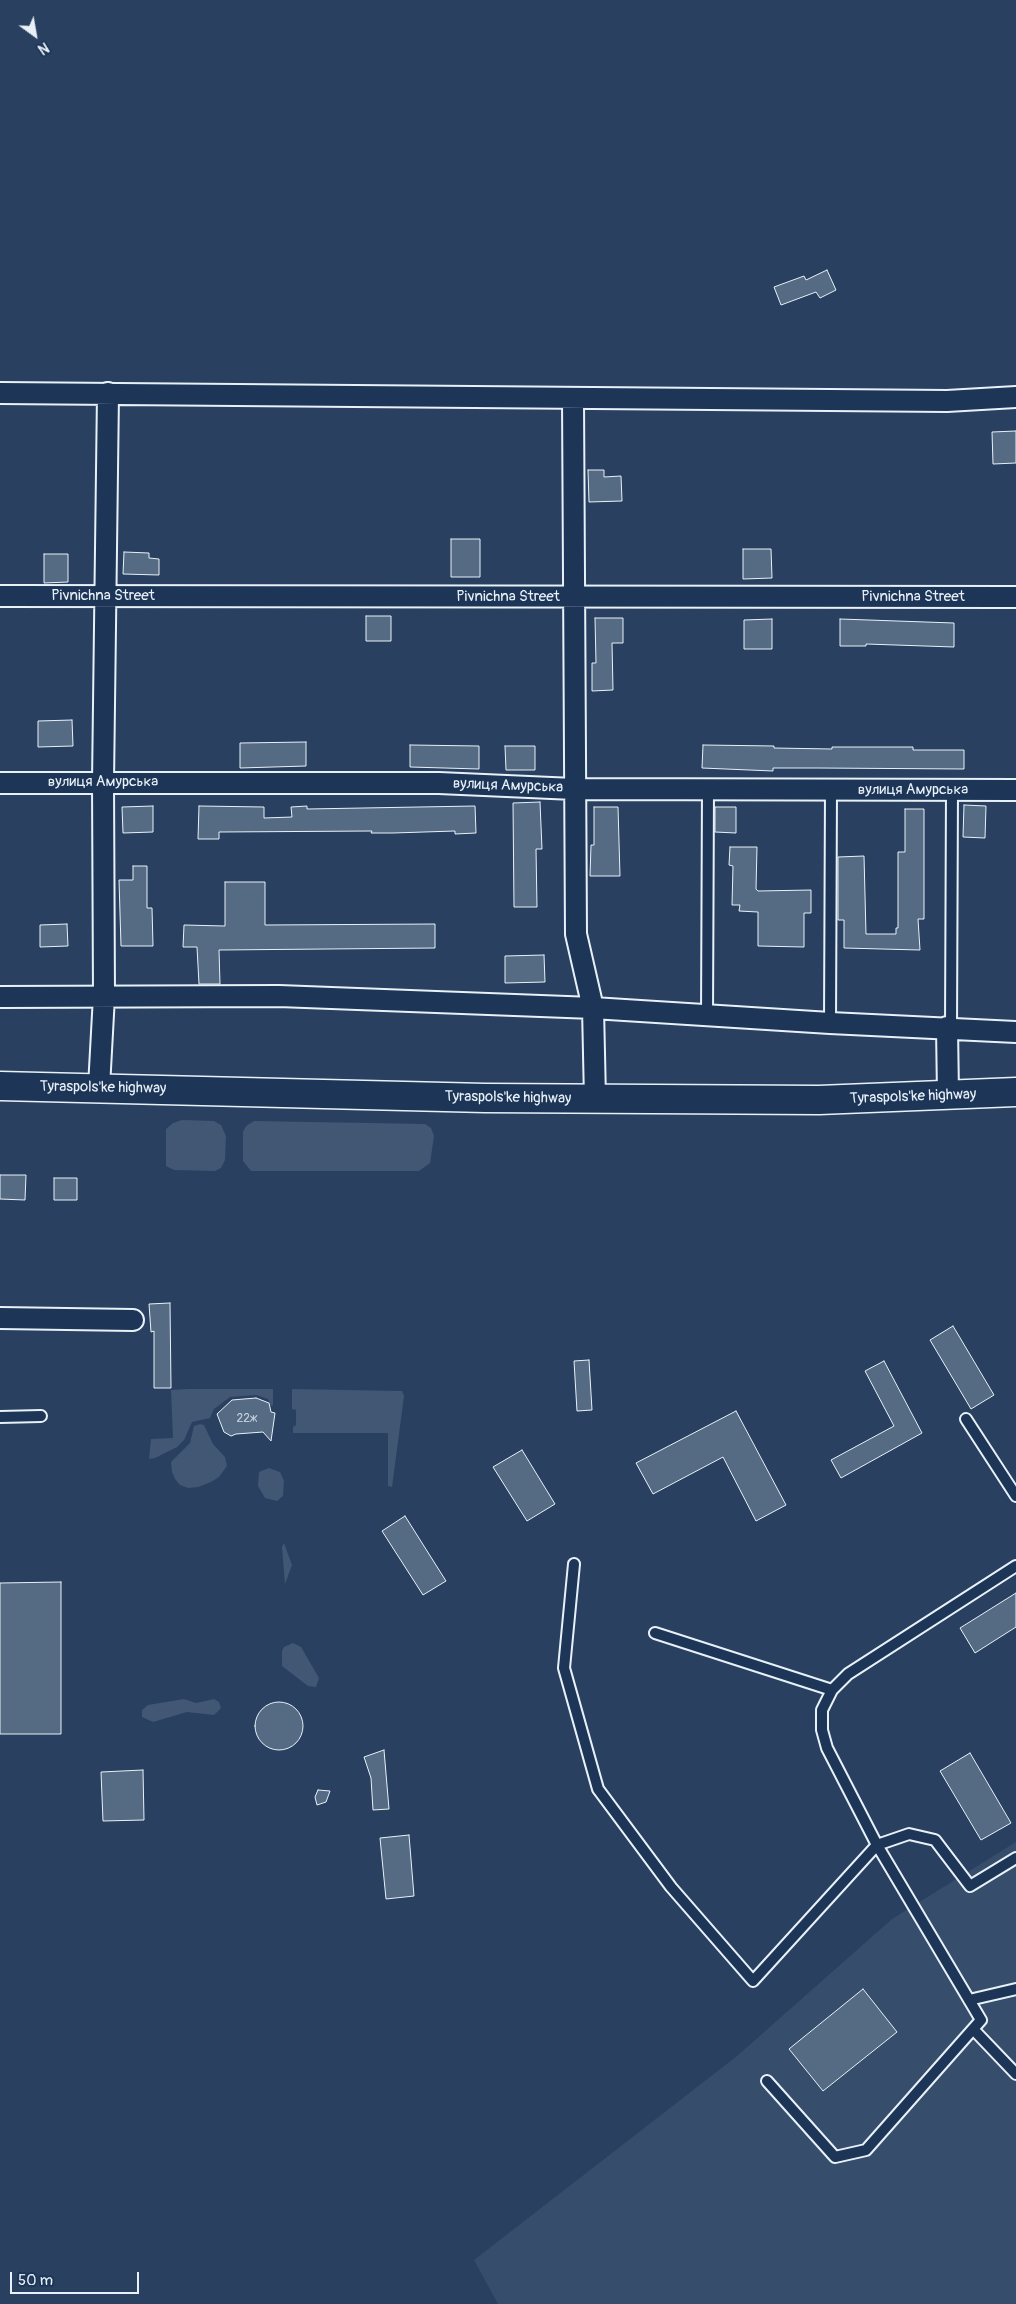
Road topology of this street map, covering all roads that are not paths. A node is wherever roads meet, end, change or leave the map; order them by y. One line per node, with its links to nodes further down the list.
1 (0, 393): 2 (street)
2 (108, 393): 4 (street); 6 (street)
3 (1016, 397): 4 (street)
4 (573, 398): 7 (street)
5 (0, 596): 6 (street, Pivnichna Street)
6 (106, 596): 7 (street, Pivnichna Street); 9 (street)
7 (574, 597): 8 (street, Pivnichna Street); 11 (street)
8 (1016, 597)
9 (103, 782): 10 (street, вулиця Амурська); 11 (street, вулиця Амурська); 16 (street)
10 (0, 783)
11 (574, 789): 12 (street, вулиця Амурська); 18 (street)
12 (708, 789): 13 (street, вулиця Амурська); 19 (lane)
13 (831, 790): 14 (street, вулиця Амурська); 20 (lane)
14 (952, 790): 15 (street, вулиця Амурська); 21 (lane)
15 (1016, 790)
16 (104, 996): 17 (street); 18 (street); 24 (street)
17 (0, 997)
18 (593, 1008): 19 (street); 27 (street)
19 (707, 1016): 20 (street)
20 (830, 1023): 21 (street)
21 (949, 1027): 22 (street); 26 (street)
22 (1016, 1032)
23 (0, 1086): 24 (main road, Tyraspols'ke highway)
24 (99, 1087): 27 (main road, Tyraspols'ke highway)
25 (1016, 1092): 26 (main road, Tyraspols'ke highway)
26 (948, 1095): 27 (main road, Tyraspols'ke highway)
27 (595, 1099)
28 (0, 1318): 29 (street)
29 (133, 1320)
30 (0, 1416): 31 (lane)
31 (41, 1416)
32 (966, 1419): 33 (lane)
33 (1016, 1496)
34 (574, 1564): 38 (lane)
35 (1016, 1566): 37 (lane)
36 (655, 1633): 37 (lane)
37 (832, 1690): 38 (lane)
38 (877, 1846): 39 (lane); 41 (lane)
39 (1016, 1858)
40 (1016, 1989): 41 (lane)
41 (969, 2000): 42 (lane)
42 (973, 2029): 43 (lane); 44 (lane)
43 (1016, 2074)
44 (767, 2081)

